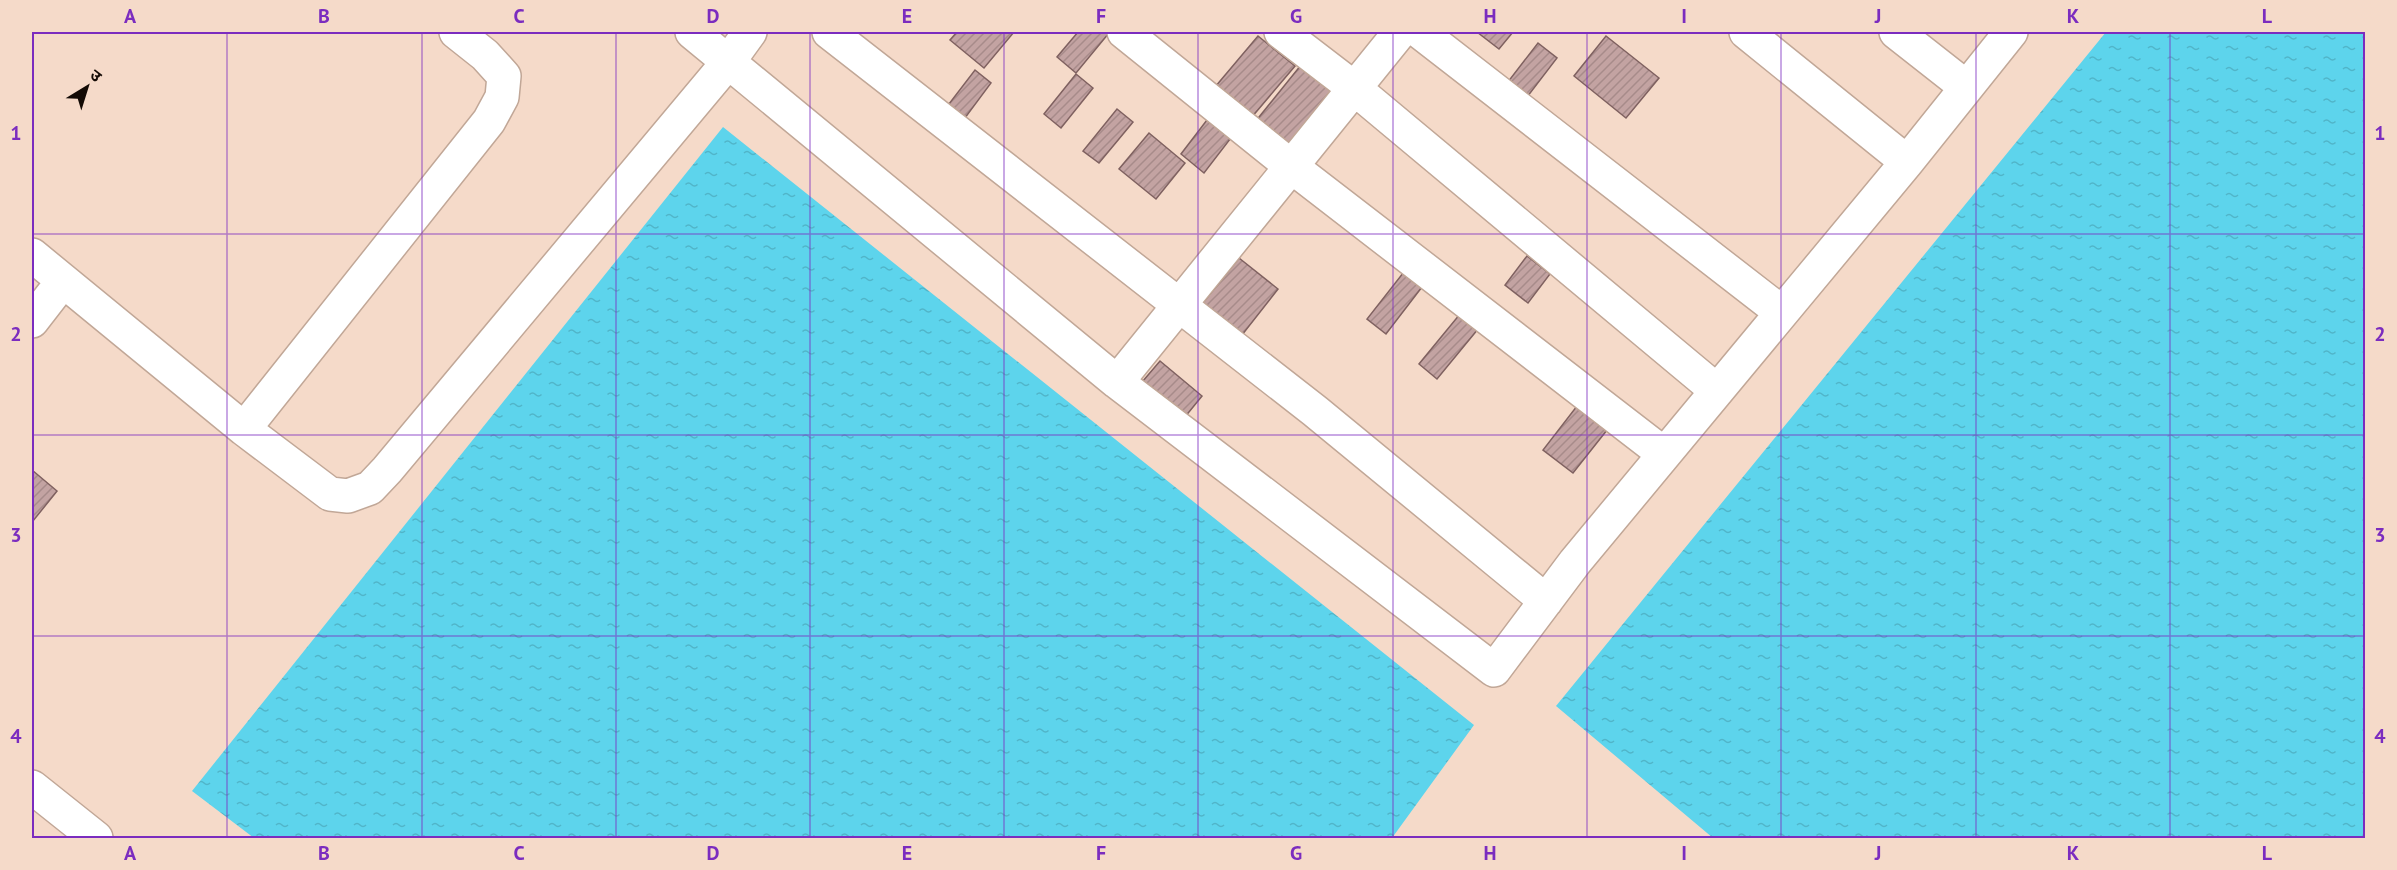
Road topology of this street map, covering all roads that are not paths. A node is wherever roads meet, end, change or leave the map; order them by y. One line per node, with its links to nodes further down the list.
1 (456, 32): 24 (street)
2 (692, 32): 12 (street)
3 (750, 32): 12 (street)
4 (829, 32): 19 (street)
5 (1124, 32): 16 (street)
6 (1281, 32): 14 (street)
7 (1400, 32): 14 (street)
8 (1420, 32): 20 (street)
9 (1746, 32): 15 (street)
10 (1896, 32): 13 (street)
11 (2011, 32): 13 (street)
12 (729, 61): 22 (street); 24 (street)
13 (1966, 87): 15 (street)
14 (1353, 88): 16 (street); 23 (street)
15 (1907, 162): 20 (street)
16 (1292, 167): 19 (street); 25 (street)
17 (32, 255): 18 (street)
18 (63, 281): 21 (street); 24 (street)
19 (1180, 306): 22 (street); 26 (street)
20 (1781, 312): 23 (street)
21 (32, 321)
22 (1117, 382): 26 (street)
23 (1716, 390): 25 (street)
24 (244, 429)
25 (1664, 454): 26 (street)
26 (1546, 601)
27 (32, 787): 28 (street)
28 (96, 838)

